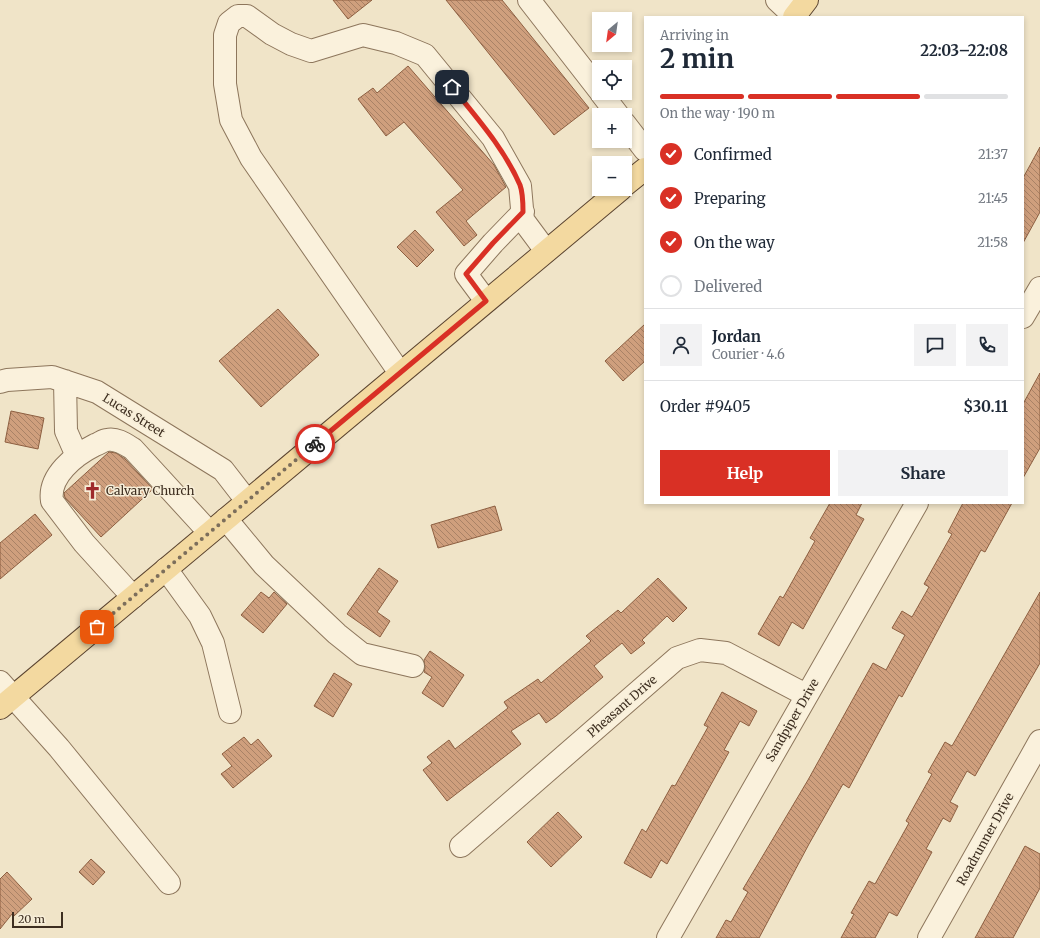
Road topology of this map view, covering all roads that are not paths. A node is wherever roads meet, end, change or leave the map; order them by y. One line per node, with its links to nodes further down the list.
1 (529, 0): 5 (street)
2 (777, 0): 4 (street)
3 (237, 8): 13 (street); 18 (street)
4 (798, 11)
5 (592, 81)
6 (606, 100): 7 (street)
7 (613, 108)
8 (632, 133): 9 (street)
9 (644, 149)
10 (644, 170): 11 (main road)
11 (632, 180)
12 (613, 196): 14 (main road)
13 (523, 212): 14 (street); 16 (street)
14 (546, 251): 16 (main road)
15 (1040, 288): 17 (street)
16 (486, 301): 18 (main road)
17 (1024, 315)
18 (400, 374): 22 (main road)
19 (65, 381): 20 (street, Lucas Street); 21 (street); 22 (street, Lucas Street)
20 (0, 382)
21 (77, 456): 25 (street); 27 (street)
22 (247, 501): 24 (main road)
23 (915, 504): 29 (street, Sandpiper Drive)
24 (226, 519): 25 (main road); 28 (street)
25 (209, 532): 26 (main road)
26 (166, 569): 27 (main road); 31 (street)
27 (133, 597): 30 (main road)
28 (413, 666)
29 (806, 695): 33 (street, Pheasant Drive); 35 (street, Sandpiper Drive)
30 (4, 696): 34 (street)
31 (230, 712)
32 (1040, 741): 36 (street, Roadrunner Drive)
33 (461, 846)
34 (169, 883)
35 (668, 938)
36 (929, 938)

